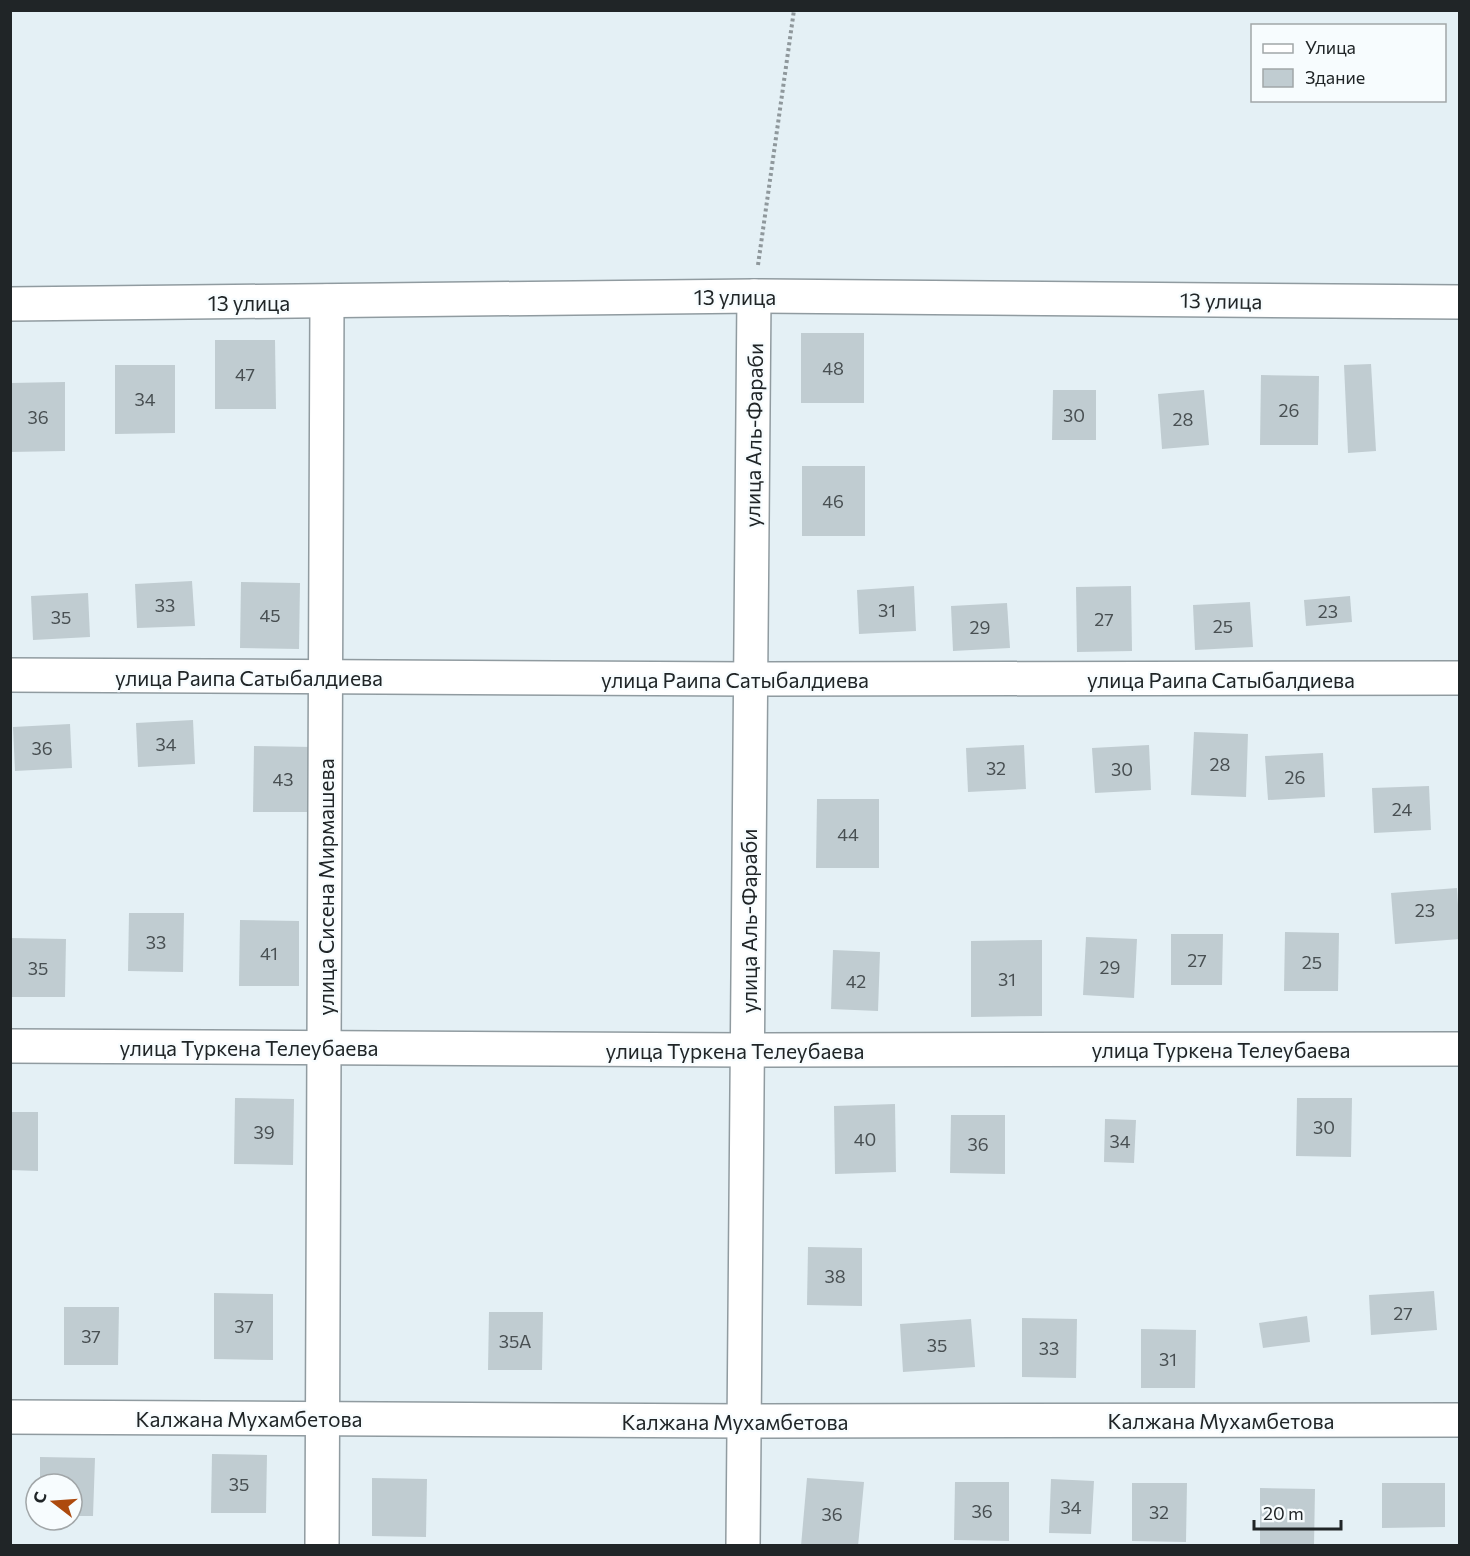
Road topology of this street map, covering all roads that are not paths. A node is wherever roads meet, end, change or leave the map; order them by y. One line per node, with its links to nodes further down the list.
1 (754, 296): 2 (street, 13 улица); 3 (street, 13 улица); 8 (street, улица Аль-Фараби)
2 (327, 301): 4 (street, 13 улица); 6 (street, улица Сисена Мирмашева)
3 (1460, 302)
4 (10, 304)
5 (10, 675): 6 (street, улица Раипа Сатыбалдиева)
6 (326, 677): 8 (street, улица Раипа Сатыбалдиева); 10 (street, улица Сисена Мирмашева)
7 (1460, 678): 8 (street, улица Раипа Сатыбалдиева)
8 (751, 679): 12 (street, улица Аль-Фараби)
9 (10, 1046): 10 (street, улица Туркена Телеубаева)
10 (324, 1048): 12 (street, улица Туркена Телеубаева); 14 (street, улица Сисена Мирмашева)
11 (1460, 1049): 12 (street, улица Туркена Телеубаева)
12 (747, 1050): 16 (street, улица Аль-Фараби)
13 (10, 1417): 14 (street, Калжана Мухамбетова)
14 (322, 1419): 16 (street, Калжана Мухамбетова); 17 (street, улица Сисена Мирмашева)
15 (1460, 1420): 16 (street, Калжана Мухамбетова)
16 (744, 1421): 18 (street, улица Аль-Фараби)
17 (322, 1545)
18 (743, 1545)

